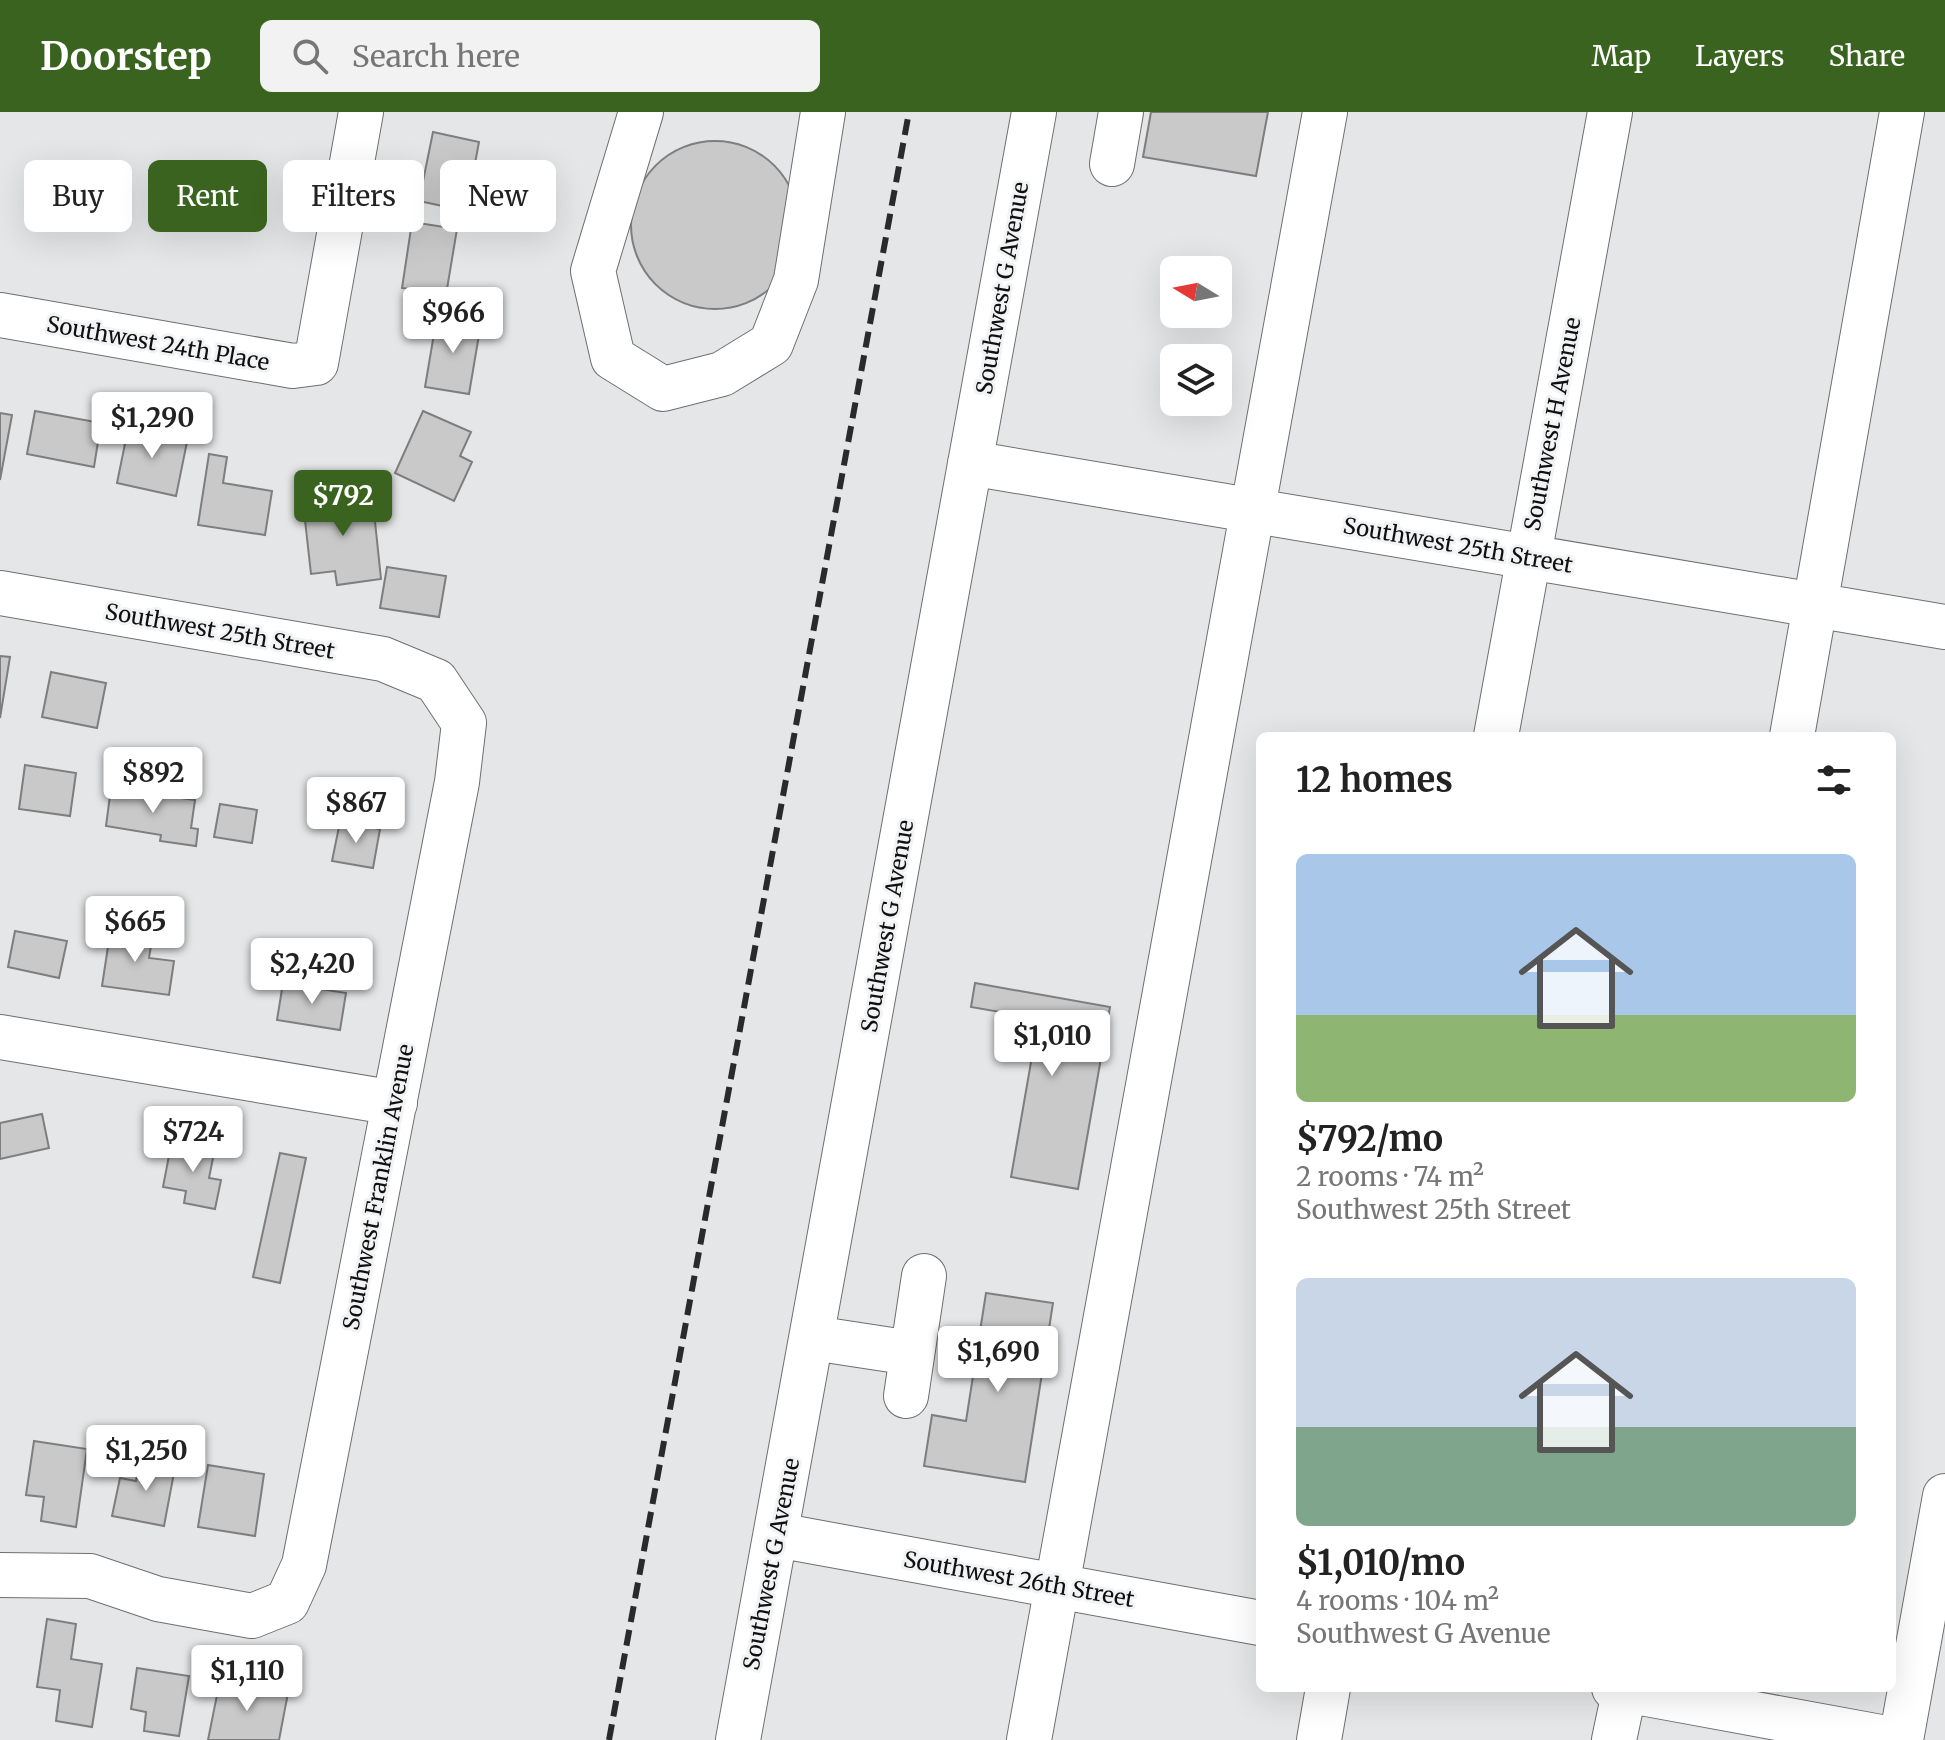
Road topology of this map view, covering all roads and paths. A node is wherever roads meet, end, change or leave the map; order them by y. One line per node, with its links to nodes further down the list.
1 (361, 112): 10 (street, Southwest 24th Place)
2 (641, 112): 3 (street)
3 (823, 112)
4 (1034, 112): 11 (street, Southwest G Avenue)
5 (1121, 112): 9 (street)
6 (1325, 112): 12 (street)
7 (1610, 112): 13 (street, Southwest H Avenue)
8 (1902, 112): 15 (street)
9 (1112, 164)
10 (0, 315)
11 (970, 463): 12 (street, Southwest 25th Street); 23 (street, Southwest G Avenue)
12 (1253, 511): 13 (street, Southwest 25th Street); 29 (street)
13 (1527, 557): 15 (street, Southwest 25th Street); 18 (street, Southwest H Avenue)
14 (0, 593): 17 (street, Southwest 25th Street)
15 (1815, 605): 16 (street, Southwest 25th Street); 19 (street)
16 (1945, 627)
17 (436, 681): 21 (street, Southwest Franklin Avenue)
18 (1497, 732)
19 (1793, 732)
20 (0, 1037): 21 (street)
21 (395, 1103): 28 (street, Southwest Franklin Avenue)
22 (924, 1276): 24 (street)
23 (813, 1338): 24 (street); 27 (street, Southwest G Avenue)
24 (911, 1353): 25 (street)
25 (906, 1396)
26 (1945, 1496): 38 (street)
27 (777, 1535): 29 (street, Southwest 26th Street); 34 (street, Southwest G Avenue)
28 (0, 1575)
29 (1058, 1586): 30 (street, Southwest 26th Street); 35 (street)
30 (1256, 1622)
31 (1327, 1692): 36 (street)
32 (1621, 1692): 37 (street)
33 (1637, 1692): 38 (street)
34 (738, 1740)
35 (1029, 1740)
36 (1319, 1740)
37 (1614, 1740)
38 (1899, 1740)

